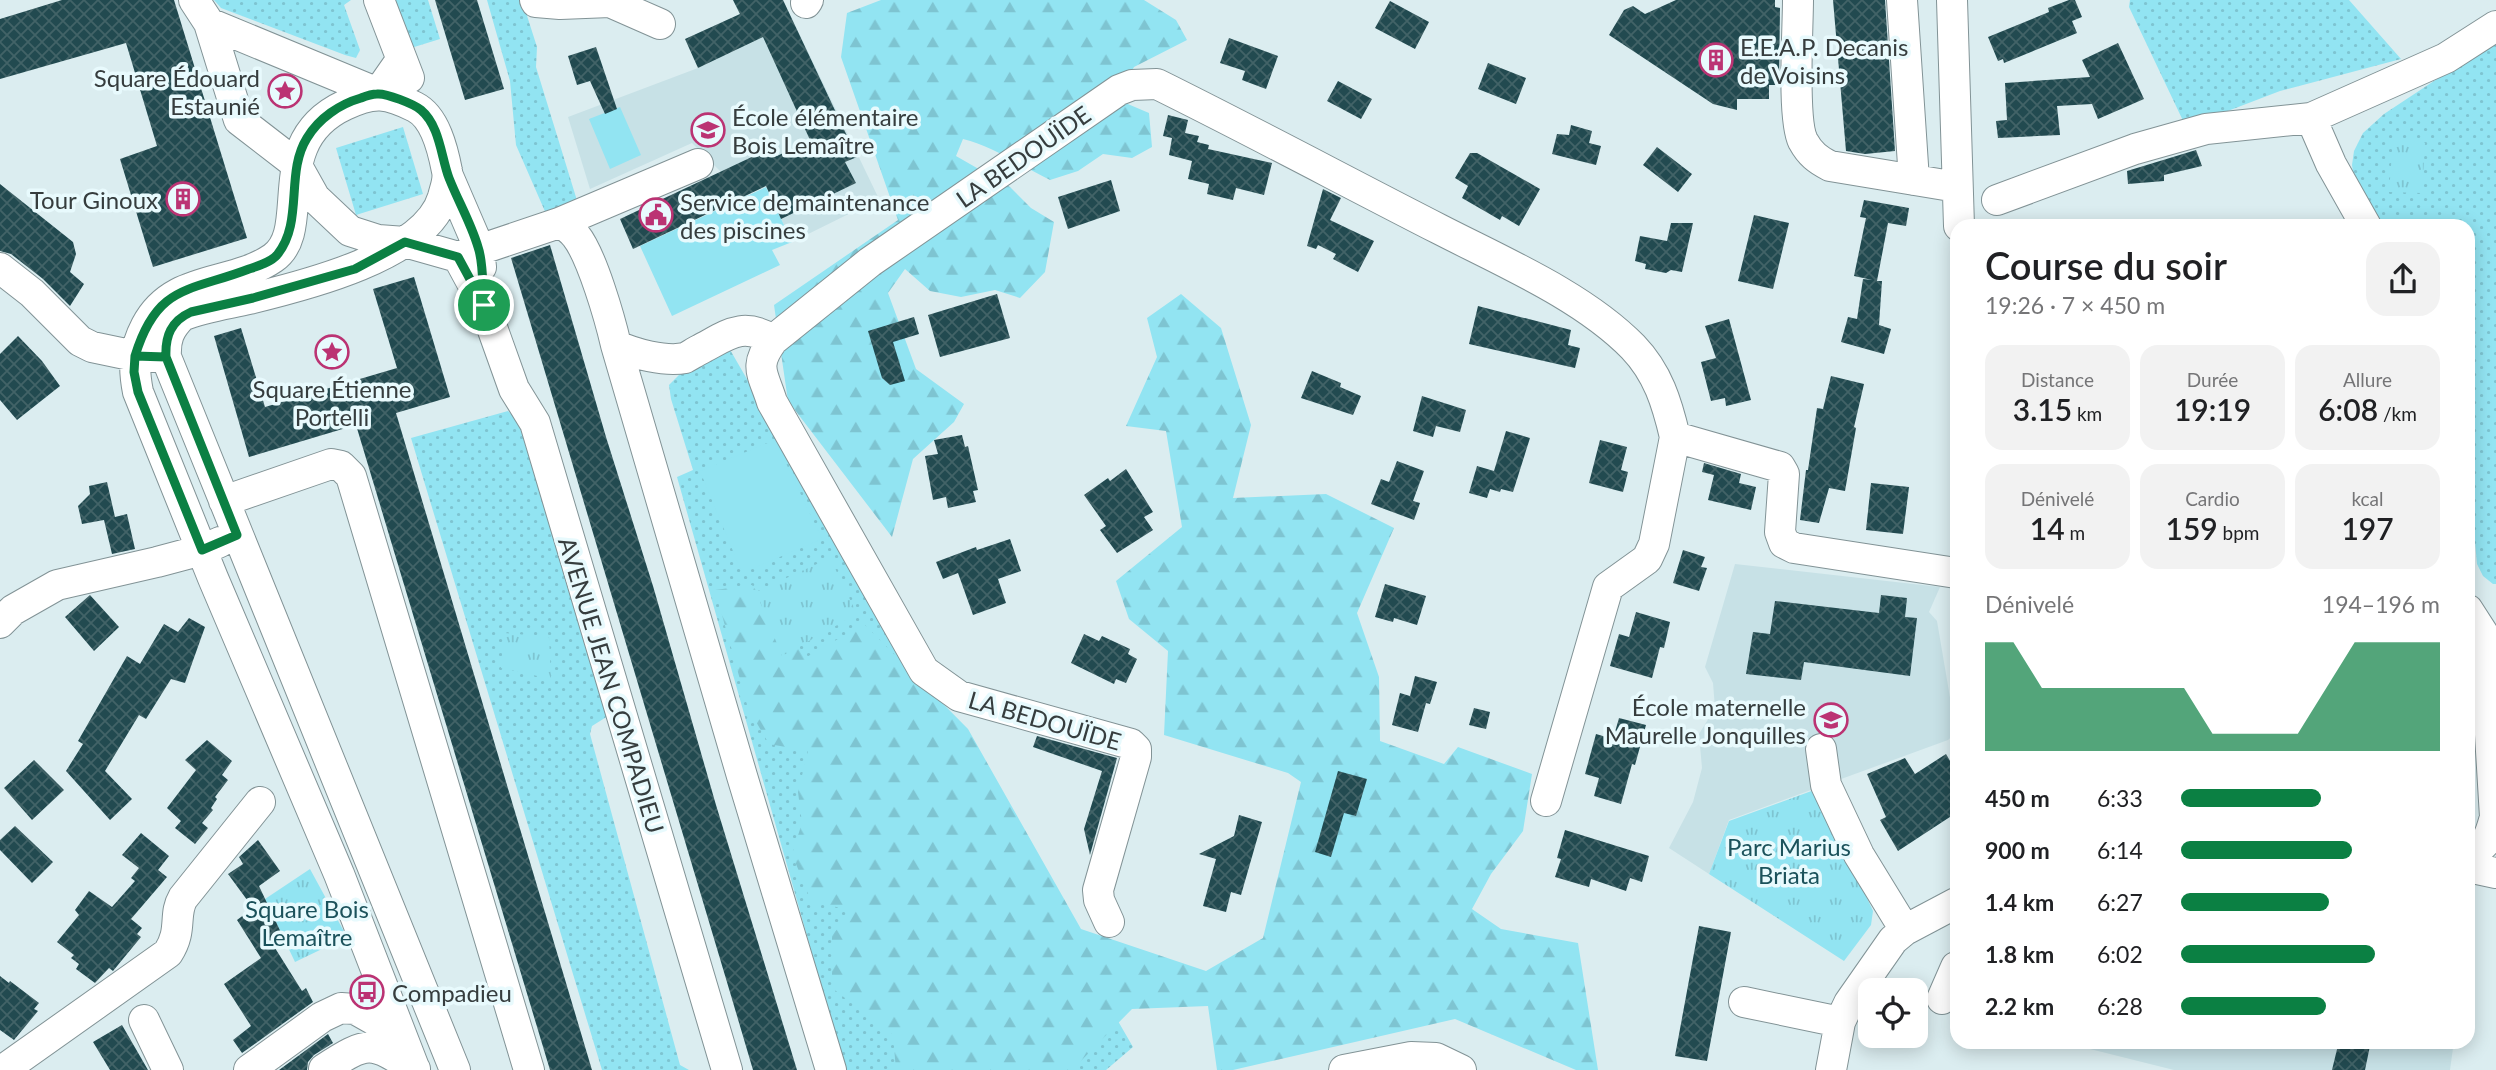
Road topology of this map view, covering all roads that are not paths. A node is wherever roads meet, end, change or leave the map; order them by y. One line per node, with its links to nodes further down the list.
1 (379, 0): 9 (street, AVENUE JEAN COMPADIEU)
2 (536, 0): 7 (street)
3 (1798, 0): 16 (street)
4 (1902, 0): 16 (street)
5 (1952, 0): 17 (street)
6 (201, 11): 10 (street); 13 (street)
7 (660, 24)
8 (2496, 26): 12 (street)
9 (401, 60): 10 (street); 11 (street, AVENUE JEAN COMPADIEU)
10 (378, 93): 11 (street); 13 (street)
11 (421, 110): 15 (street, AVENUE JEAN COMPADIEU)
12 (2311, 118): 18 (street); 20 (street)
13 (296, 164): 22 (street); 27 (street)
14 (698, 164): 21 (street)
15 (448, 176): 22 (street); 23 (street, AVENUE JEAN COMPADIEU)
16 (1914, 180): 17 (street)
17 (1957, 187): 19 (street)
18 (1997, 200)
19 (1959, 219)
20 (2362, 219)
21 (559, 223): 23 (street); 26 (street)
22 (405, 242): 23 (street); 28 (street)
23 (469, 253): 62 (street, AVENUE JEAN COMPADIEU)
24 (0, 268): 27 (street)
25 (774, 340): 26 (street); 29 (street, LA BEDOUÏDE); 47 (street, LA BEDOUÏDE)
26 (616, 345): 63 (street)
27 (135, 356): 28 (street); 32 (street)
28 (166, 357): 30 (street)
29 (1675, 437): 33 (street); 39 (street, LA BEDOUÏDE)
30 (223, 500): 31 (street); 61 (street)
31 (237, 535): 32 (street); 42 (street)
32 (202, 550): 35 (street); 45 (street)
33 (1950, 572)
34 (2475, 615): 36 (street)
35 (0, 623)
36 (2490, 626): 40 (street)
37 (1821, 749): 48 (street)
38 (260, 802): 56 (street)
39 (1546, 802)
40 (2495, 819): 41 (street)
41 (2475, 851)
42 (370, 858): 45 (street); 60 (street)
43 (2475, 868): 44 (street)
44 (2496, 873)
45 (339, 874): 54 (street)
46 (1950, 905): 48 (street)
47 (1109, 922)
48 (1905, 930): 53 (street)
49 (1950, 981): 50 (street)
50 (1942, 999)
51 (1744, 1002): 53 (street)
52 (144, 1020): 57 (street)
53 (1840, 1023): 66 (street)
54 (401, 1035): 58 (street); 59 (street)
55 (324, 1069): 59 (street)
56 (3, 1070)
57 (168, 1070)
58 (249, 1070)
59 (415, 1070)
60 (455, 1070)
61 (529, 1070)
62 (727, 1070)
63 (831, 1070)
64 (1345, 1070): 65 (street)
65 (1461, 1070)
66 (1831, 1070)

